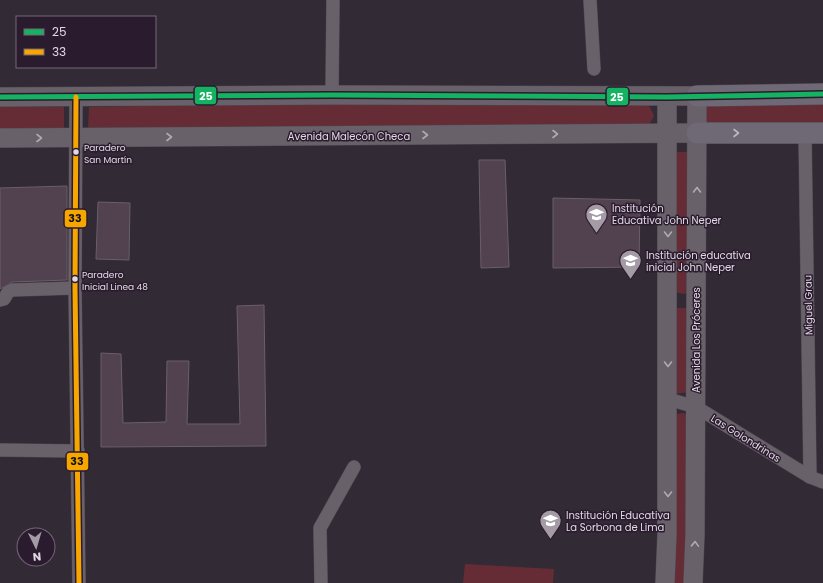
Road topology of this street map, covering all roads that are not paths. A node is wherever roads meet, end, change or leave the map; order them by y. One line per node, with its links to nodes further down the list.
1 (333, 0): 4 (street)
2 (590, 0): 3 (street)
3 (594, 69)
4 (332, 94): 7 (main road); 8 (main road)
5 (823, 94): 6 (main road)
6 (698, 96): 8 (main road); 10 (main road, Avenida Los Próceres)
7 (76, 97): 9 (main road); 14 (street)
8 (668, 97): 12 (main road)
9 (0, 98)
10 (697, 133): 11 (main road, one-way to 11); 12 (main road, Avenida Malecón Checa); 18 (main road, Avenida Los Próceres, one-way to 10)
11 (814, 133): 24 (street, Miguel Grau)
12 (669, 134): 14 (main road, Avenida Malecón Checa, one-way to 12); 17 (main road, one-way to 17)
13 (0, 138): 14 (main road, Avenida Malecón Checa, one-way to 14)
14 (76, 138): 15 (street)
15 (75, 288): 16 (street); 22 (street)
16 (0, 300)
17 (668, 300): 18 (main road); 19 (main road, one-way to 19)
18 (696, 301): 20 (main road, Avenida Los Próceres)
19 (668, 399): 20 (street, Las Golondrinas); 28 (main road, one-way to 28)
20 (696, 407): 24 (street, Las Golondrinas); 29 (main road, Avenida Los Próceres, one-way to 20)
21 (0, 450): 22 (street)
22 (78, 451): 26 (street)
23 (354, 467): 27 (street)
24 (810, 477): 25 (street, Las Golondrinas)
25 (823, 482)
26 (80, 583)
27 (321, 583)
28 (665, 583)
29 (693, 583)

